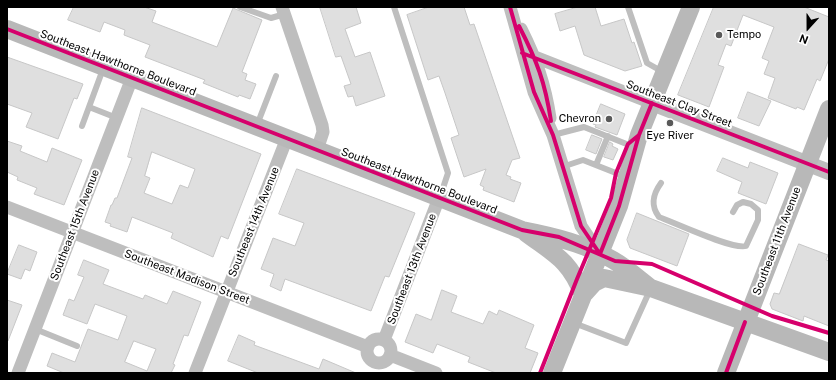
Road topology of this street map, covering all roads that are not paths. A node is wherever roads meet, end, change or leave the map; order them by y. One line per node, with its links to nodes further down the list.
1 (240, 7): 6 (lane)
2 (394, 7): 30 (lane)
3 (628, 7): 10 (lane)
4 (691, 7): 10 (main road)
5 (510, 8): 8 (street); 19 (street)
6 (284, 11): 23 (street)
7 (7, 29): 9 (main road, Southeast Hawthorne Boulevard)
8 (536, 57): 13 (street, Southeast Clay Street); 19 (street)
9 (104, 67): 12 (main road, Southeast Hawthorne Boulevard); 14 (lane)
10 (664, 72): 13 (main road)
11 (276, 76): 18 (lane)
12 (132, 78): 16 (street, Southeast 15th Avenue); 18 (main road, Southeast Hawthorne Boulevard)
13 (652, 103): 22 (main road); 24 (street, Southeast Clay Street)
14 (89, 107): 16 (lane); 17 (lane)
15 (829, 109): 24 (main road, Southeast 11th Avenue)
16 (117, 118): 34 (street, Southeast 15th Avenue)
17 (82, 126)
18 (257, 126): 21 (main road, Southeast Hawthorne Boulevard)
19 (553, 135): 20 (lane); 26 (street)
20 (608, 136): 22 (lane); 25 (lane)
21 (287, 138): 23 (main road, Southeast Hawthorne Boulevard); 37 (street, Southeast 14th Avenue)
22 (636, 147): 28 (main road)
23 (316, 150): 30 (main road, Southeast Hawthorne Boulevard)
24 (808, 163): 27 (street, Southeast Clay Street); 40 (main road, Southeast 11th Avenue)
25 (596, 165): 26 (lane); 28 (lane)
26 (562, 167): 35 (street)
27 (829, 172)
28 (628, 178): 35 (main road)
29 (661, 183): 32 (lane)
30 (439, 198): 33 (main road, Southeast Hawthorne Boulevard); 42 (street, Southeast 13th Avenue)
31 (7, 207): 34 (street, Southeast Madison Street)
32 (733, 212)
33 (522, 230): 35 (main road, Southeast Hawthorne Boulevard); 38 (main road, Southeast Hawthorne Boulevard)
34 (72, 232): 37 (street, Southeast Madison Street); 41 (street, Southeast 15th Avenue)
35 (600, 254): 36 (main road, Southeast Hawthorne Boulevard); 38 (main road)
36 (651, 288): 38 (main road, Southeast Hawthorne Boulevard); 39 (lane); 40 (main road, Southeast Hawthorne Boulevard)
37 (226, 292): 44 (street, Southeast Madison Street); 49 (street, Southeast 14th Avenue)
38 (583, 295): 39 (main road)
39 (572, 322): 51 (main road)
40 (745, 322): 45 (main road, Southeast Hawthorne Boulevard); 52 (main road, Southeast 11th Avenue)
41 (35, 329): 43 (lane); 48 (street, Southeast 15th Avenue)
42 (384, 340): 44 (street); 46 (street)
43 (76, 346)
44 (368, 347): 47 (street)
45 (829, 352)
46 (390, 355): 47 (street); 50 (street)
47 (373, 368)
48 (18, 373)
49 (195, 373)
50 (436, 373)
51 (552, 373)
52 (726, 373)

